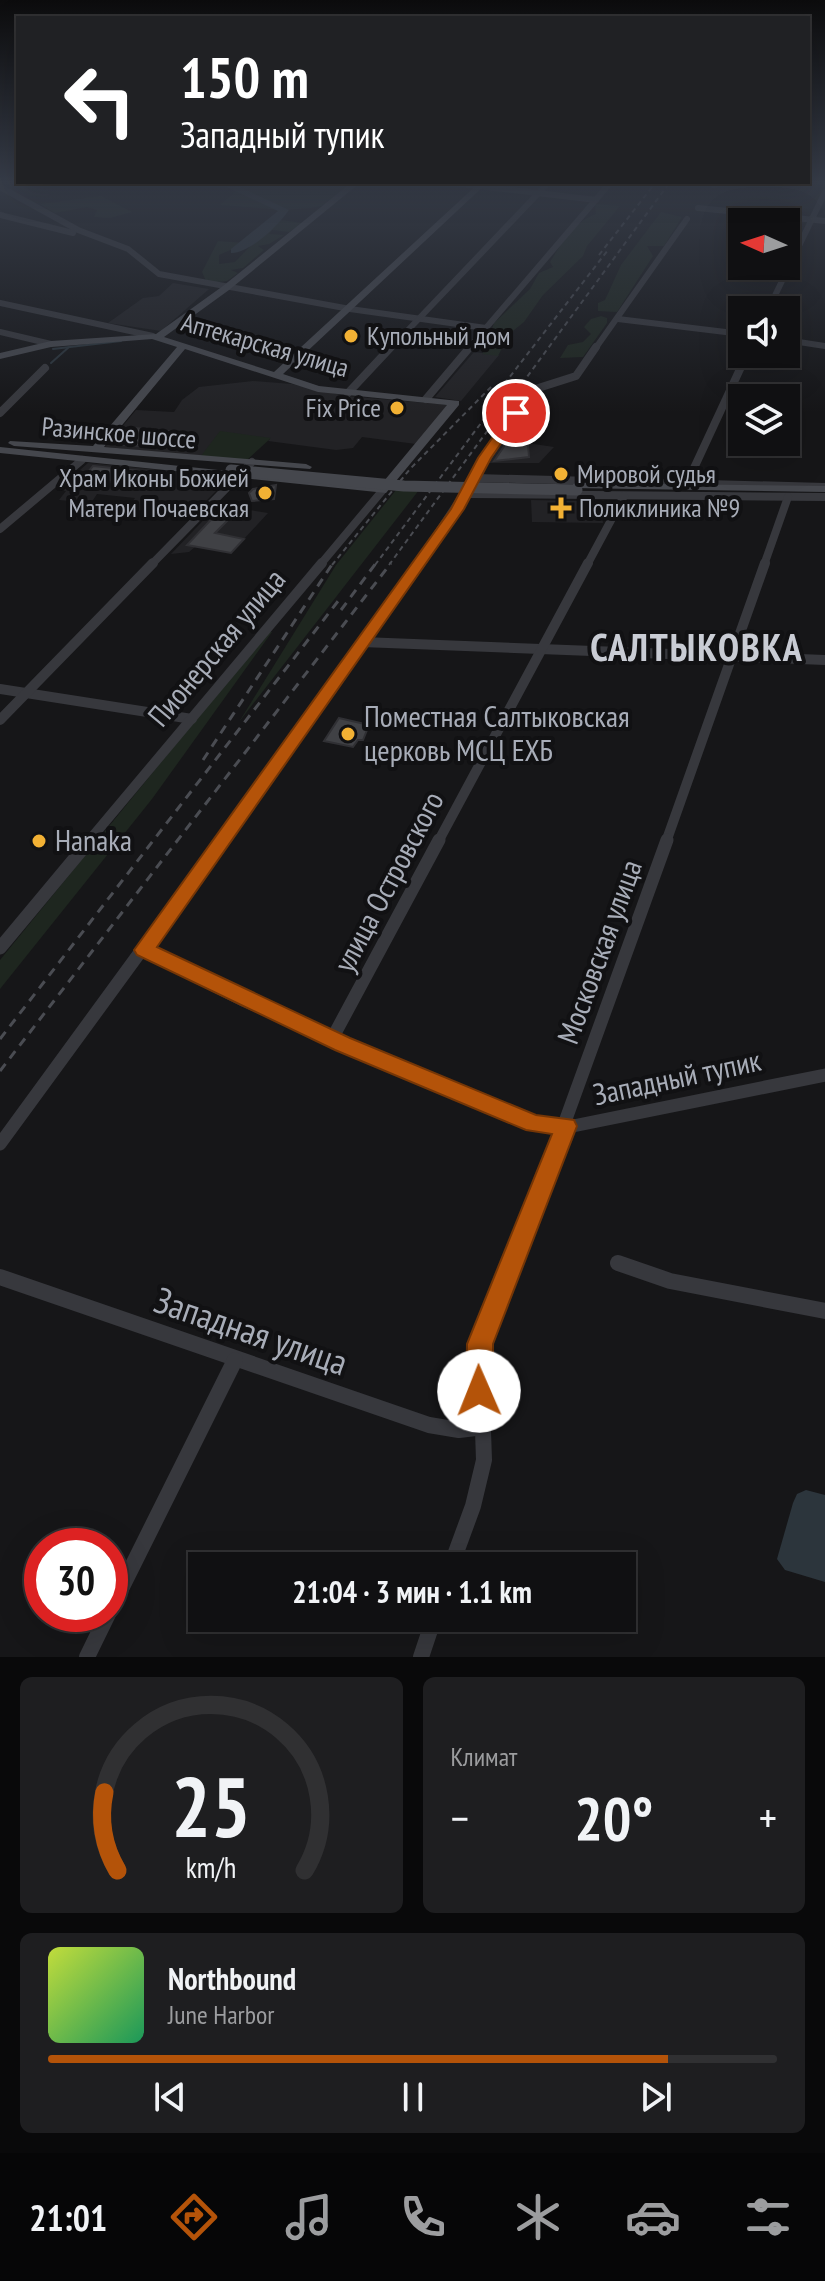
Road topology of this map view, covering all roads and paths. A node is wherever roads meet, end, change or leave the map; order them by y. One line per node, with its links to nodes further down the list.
1 (140, 258): 8 (street)
2 (263, 258): 8 (street)
3 (401, 258): 11 (street)
4 (477, 258): 12 (street)
5 (546, 258): 14 (street)
6 (660, 258): 13 (street)
7 (792, 258): 9 (street)
8 (226, 288): 11 (street); 18 (street)
9 (775, 296)
10 (0, 303): 17 (street)
11 (348, 308): 12 (street); 26 (street)
12 (419, 319): 14 (street); 27 (street)
13 (618, 319): 16 (street); 35 (street)
14 (486, 328): 28 (street)
15 (0, 332): 20 (street)
16 (728, 332)
17 (125, 334): 18 (street); 20 (street)
18 (156, 336): 21 (street, Аптекарская улица)
19 (800, 342): 22 (street)
20 (51, 344): 23 (street)
21 (184, 344): 26 (street, Аптекарская улица); 31 (street)
22 (825, 346)
23 (0, 356)
24 (45, 368): 29 (street)
25 (740, 368): 38 (street)
26 (277, 374): 27 (street, Аптекарская улица)
27 (348, 393): 28 (street, Аптекарская улица)
28 (426, 399): 39 (street, Пионерская улица)
29 (0, 413)
30 (0, 447): 31 (street); 32 (street); 34 (street, Разинское шоссе)
31 (97, 448): 33 (street)
32 (82, 460): 34 (street); 45 (street)
33 (252, 462): 34 (street); 37 (street)
34 (235, 471): 37 (street); 40 (street, bridge); 51 (street)
35 (476, 478): 36 (street); 41 (street)
36 (510, 478): 38 (street); 42 (street)
37 (291, 481): 39 (street)
38 (688, 481): 40 (street)
39 (386, 487): 52 (street, Пионерская улица)
40 (825, 492): 44 (street)
41 (467, 494): 42 (street); 46 (street)
42 (511, 495): 43 (street)
43 (624, 496): 44 (street); 47 (street, улица Островского)
44 (788, 497): 48 (street, Московская улица)
45 (0, 529)
46 (362, 642): 47 (street); 55 (street)
47 (541, 649): 48 (street); 56 (street, улица Островского)
48 (733, 657): 49 (street); 58 (street, Московская улица)
49 (825, 660)
50 (0, 689): 51 (street)
51 (27, 693): 52 (street); 53 (street)
52 (192, 719): 54 (street, Пионерская улица)
53 (0, 720)
54 (0, 948)
55 (144, 950): 56 (street, Западный тупик); 59 (street)
56 (333, 1037): 58 (street, Западный тупик)
57 (825, 1075): 58 (street, Западный тупик)
58 (566, 1126): 64 (street, Московская улица)
59 (0, 1144)
60 (618, 1263): 62 (street)
61 (0, 1277): 63 (street, Западная улица)
62 (825, 1311)
63 (235, 1360): 64 (street, Западная улица); 66 (street)
64 (484, 1427): 65 (street, Московская улица)
65 (456, 1552)
66 (128, 1574)
67 (99, 1632): 69 (street)
68 (429, 1632): 70 (street)
69 (87, 1657)
70 (421, 1657)

